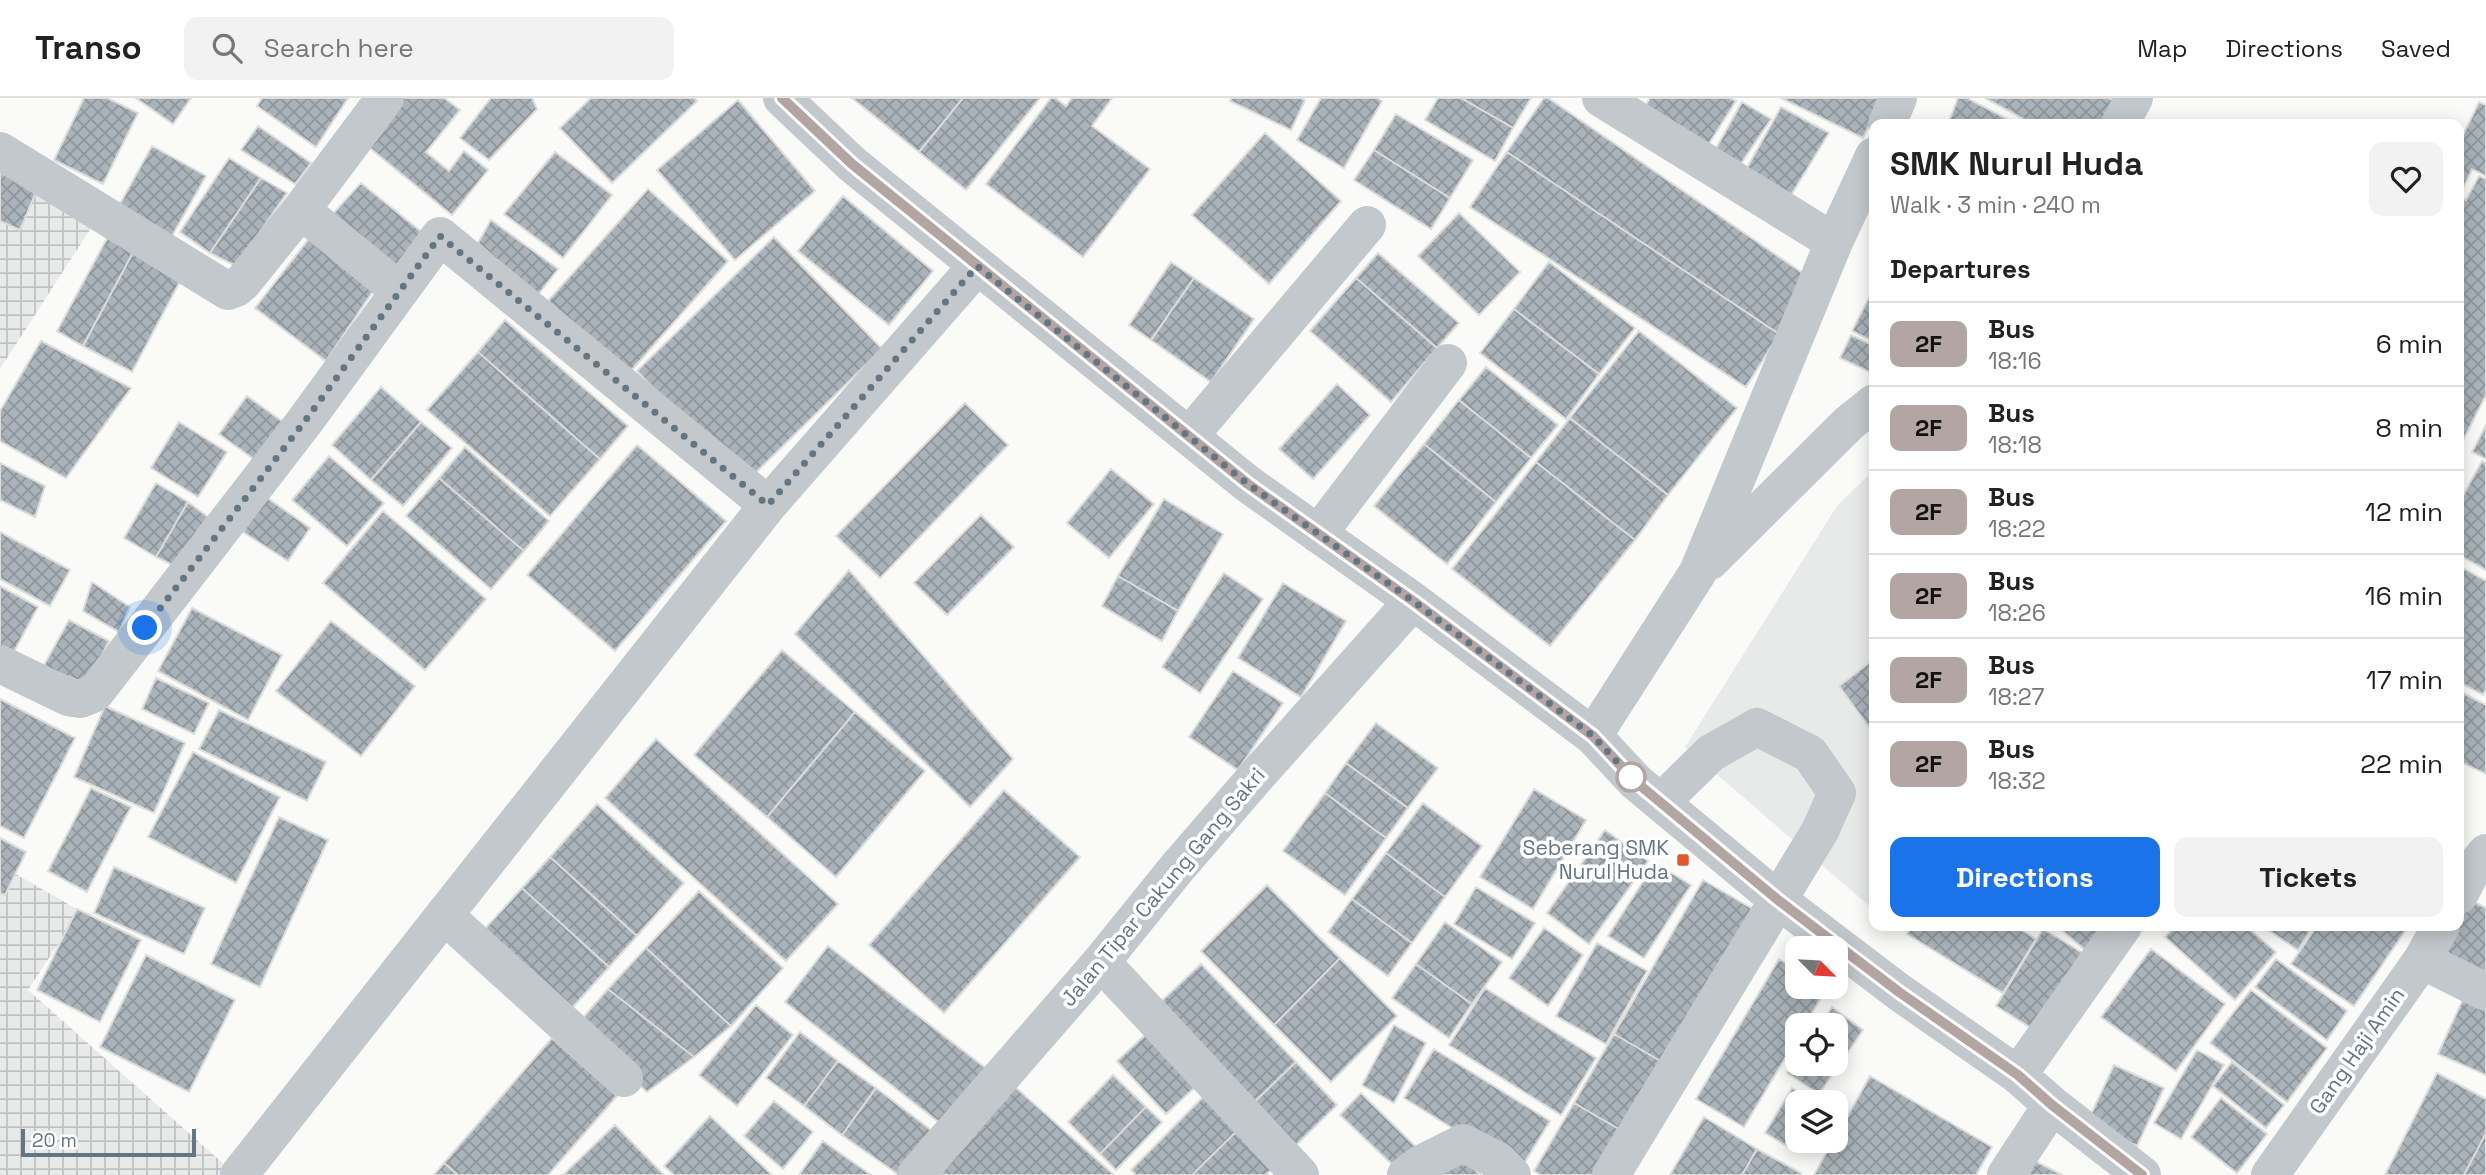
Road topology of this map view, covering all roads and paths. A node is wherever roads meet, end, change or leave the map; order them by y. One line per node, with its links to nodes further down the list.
1 (385, 98): 11 (street)
2 (782, 98): 6 (street)
3 (1601, 98): 13 (street)
4 (1898, 98): 7 (street)
5 (2134, 98): 8 (street)
6 (822, 113): 14 (street)
7 (1889, 119)
8 (2123, 119)
9 (0, 151): 11 (street)
10 (1869, 167): 13 (street)
11 (301, 210): 15 (street)
12 (1367, 225): 18 (street)
13 (1834, 243): 21 (street)
14 (977, 266): 18 (street); 19 (street)
15 (400, 291): 19 (street); 23 (street)
16 (1448, 363): 20 (street)
17 (1869, 407): 21 (street)
18 (1190, 435): 20 (street)
19 (768, 505): 27 (street)
20 (1318, 534): 22 (street)
21 (1698, 572): 24 (street)
22 (1413, 601): 24 (street); 31 (street, Jalan Tipar Cakung Gang Sakri)
23 (0, 664)
24 (1593, 736): 25 (street)
25 (1661, 802): 26 (street); 26 (street)
26 (1778, 900): 33 (street); 41 (street)
27 (444, 915): 34 (street); 36 (street)
28 (2119, 931): 33 (street)
29 (2438, 931): 30 (street, Gang Haji Amin)
30 (2422, 960): 32 (street); 44 (street, Gang Haji Amin)
31 (1101, 962): 37 (street, Jalan Tipar Cakung Gang Sakri); 38 (street)
32 (2486, 992)
33 (2018, 1075): 35 (street)
34 (624, 1078)
35 (2052, 1105): 42 (street); 43 (street)
36 (239, 1175)
37 (916, 1175)
38 (1300, 1175)
39 (1406, 1175): 40 (street)
40 (1512, 1175)
41 (1611, 1175)
42 (2006, 1175)
43 (2142, 1175)
44 (2270, 1175)

